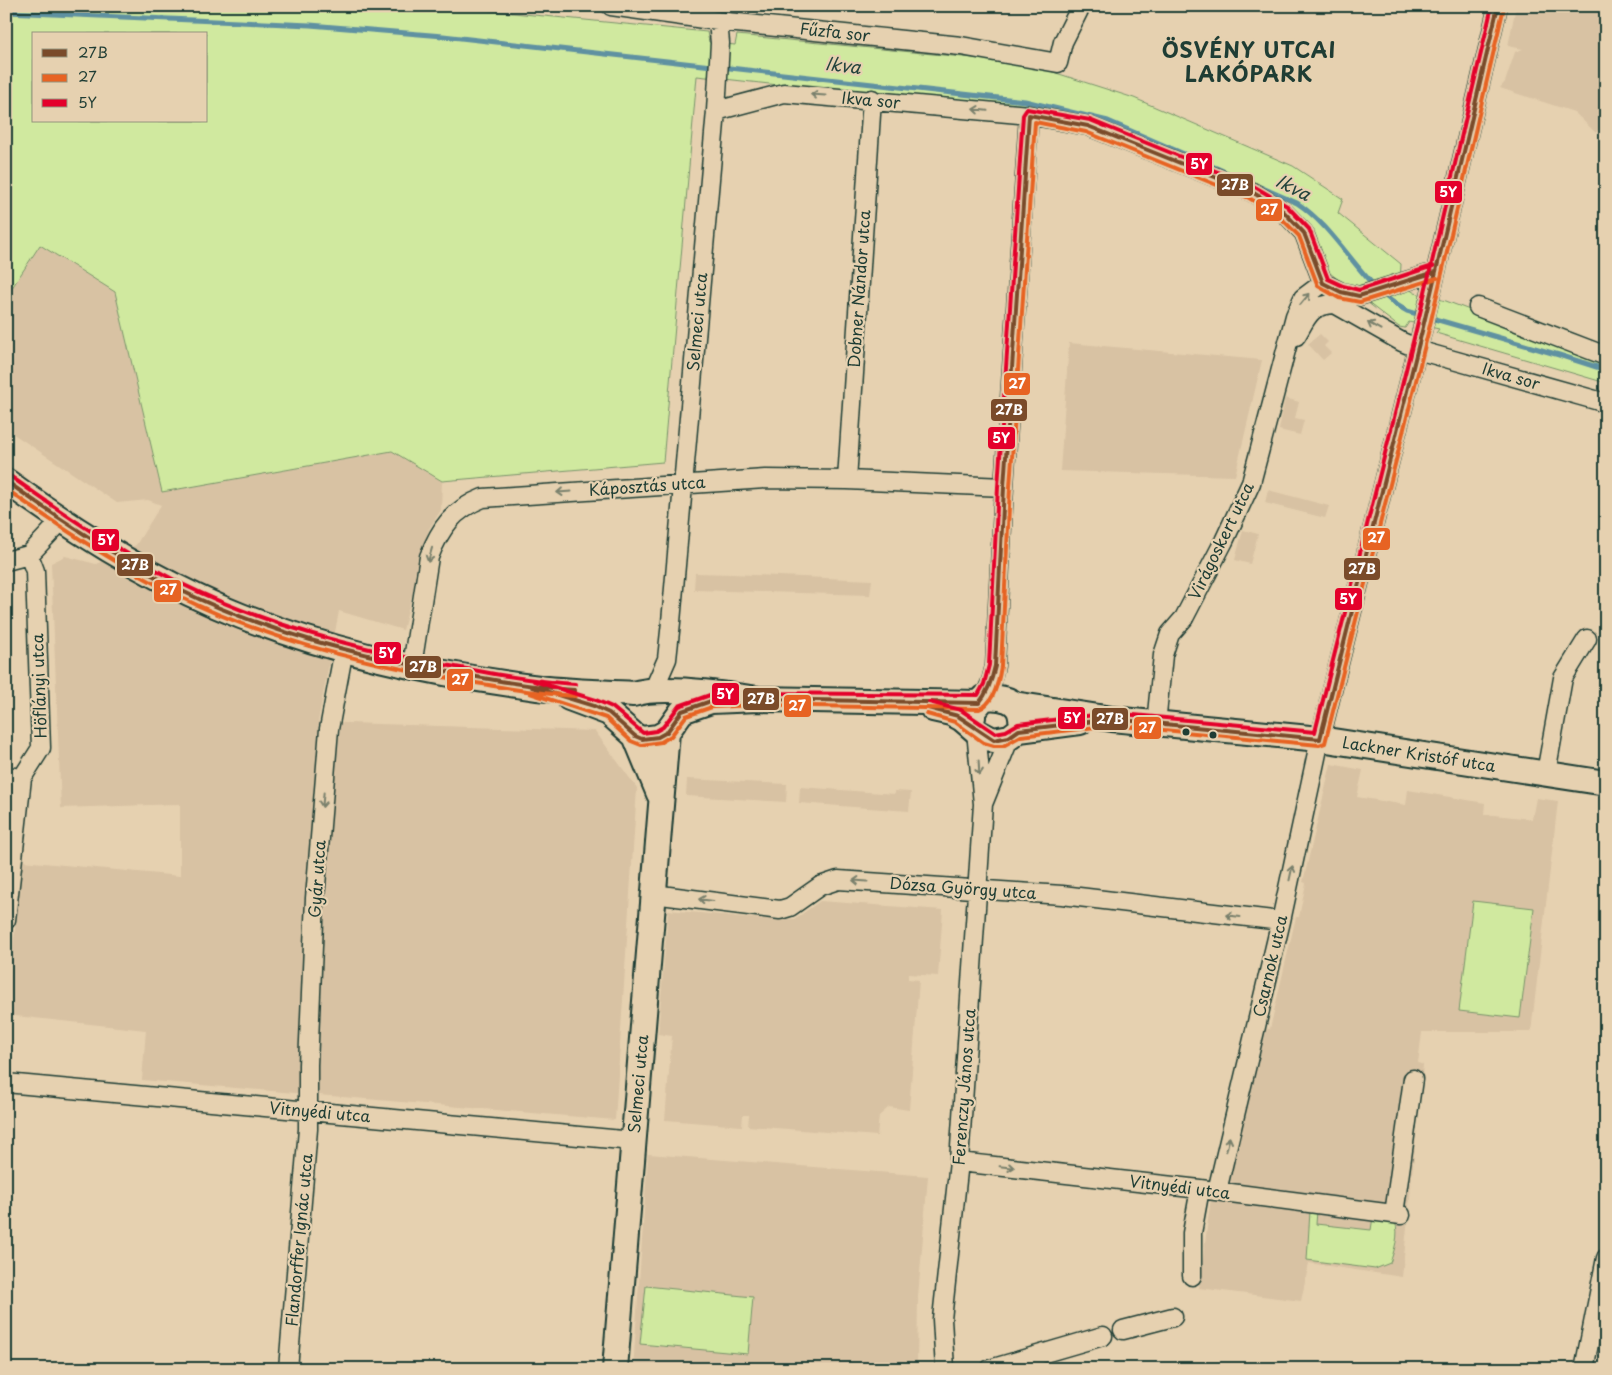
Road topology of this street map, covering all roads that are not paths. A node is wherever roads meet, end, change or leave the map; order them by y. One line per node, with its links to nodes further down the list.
1 (611, 6): 4 (street, Fűzfa sor)
2 (1081, 6): 4 (street, Fűzfa sor)
3 (1498, 6): 8 (street, Csarnok utca)
4 (718, 21): 6 (street, Selmeci utca)
5 (872, 99): 6 (street, Ikva sor, one-way to 6); 7 (street, Ikva sor, one-way to 5); 15 (street, Dobner Nándor utca)
6 (716, 111): 17 (street, Selmeci utca)
7 (1029, 115): 9 (street); 18 (street)
8 (1434, 272): 9 (street); 11 (street, Csarnok utca)
9 (1323, 283): 12 (street, Virágoskert utca, one-way to 9)
10 (1478, 307): 13 (street)
11 (1417, 349): 12 (street, Virágoskert utca, one-way to 12); 14 (street, Ikva sor); 35 (street, Csarnok utca)
12 (1285, 353): 31 (street, Virágoskert utca)
13 (1606, 356)
14 (1606, 403)
15 (847, 480): 17 (street, Káposztás utca); 18 (street, Káposztás utca)
16 (6, 481): 19 (street, Lackner Kristóf utca)
17 (683, 483): 24 (street, Káposztás utca, one-way to 24); 29 (street, Selmeci utca)
18 (1004, 488): 27 (street)
19 (62, 520): 20 (street); 23 (street, Lackner Kristóf utca)
20 (29, 556): 21 (street); 37 (street, Höflányi utca)
21 (6, 561)
22 (1587, 639): 36 (street)
23 (344, 649): 24 (street, Lackner Kristóf utca); 47 (street, Gyár utca, one-way to 47)
24 (412, 666): 25 (street, Lackner Kristóf utca)
25 (532, 687): 29 (street, Lackner Kristóf utca); 33 (street, Lackner Kristóf utca)
26 (758, 699): 28 (street, Lackner Kristóf utca); 29 (street, Lackner Kristóf utca); 29 (street, Lackner Kristóf utca)
27 (996, 701): 28 (street, Lackner Kristóf utca); 30 (street, Lackner Kristóf utca); 32 (street); 34 (street)
28 (896, 703): 32 (street, Lackner Kristóf utca)
29 (661, 708): 33 (street, Lackner Kristóf utca); 33 (street, Lackner Kristóf utca); 39 (street, Selmeci utca)
30 (1112, 719): 31 (street, Lackner Kristóf utca); 34 (street, Lackner Kristóf utca)
31 (1156, 724): 35 (street, Lackner Kristóf utca)
32 (975, 729): 34 (street, Lackner Kristóf utca); 40 (street, Ferenczy János utca, one-way to 40)
33 (629, 730): 39 (street, Selmeci utca)
34 (1014, 734): 40 (street, Ferenczy János utca)
35 (1320, 739): 36 (street, Lackner Kristóf utca); 44 (street, Csarnok utca, one-way to 35)
36 (1546, 773): 38 (street, Lackner Kristóf utca)
37 (14, 777): 43 (street, Höflányi utca)
38 (1606, 783)
39 (660, 800): 42 (street, Selmeci utca)
40 (983, 804): 41 (street, Ferenczy János utca)
41 (978, 889): 42 (street, Dózsa György utca, one-way to 42); 44 (street, Dózsa György utca, one-way to 41); 49 (street, Ferenczy János utca)
42 (653, 894): 48 (street, Selmeci utca)
43 (6, 920)
44 (1281, 921): 50 (street, Csarnok utca, one-way to 44)
45 (1413, 1079): 50 (street, Vitnyédi utca)
46 (6, 1083): 47 (street, Vitnyédi utca)
47 (308, 1110): 48 (street, Vitnyédi utca); 56 (street, Flandorffer Ignác utca)
48 (633, 1141): 57 (street, Selmeci utca)
49 (959, 1162): 50 (street, Vitnyédi utca, one-way to 50); 58 (street, Ferenczy János utca)
50 (1209, 1190): 52 (street, Csarnok utca)
51 (1606, 1258): 60 (street)
52 (1192, 1276)
53 (1174, 1317): 54 (street)
54 (1123, 1330)
55 (1103, 1336): 59 (street)
56 (288, 1369)
57 (615, 1369)
58 (945, 1369)
59 (990, 1369)
60 (1584, 1369)

